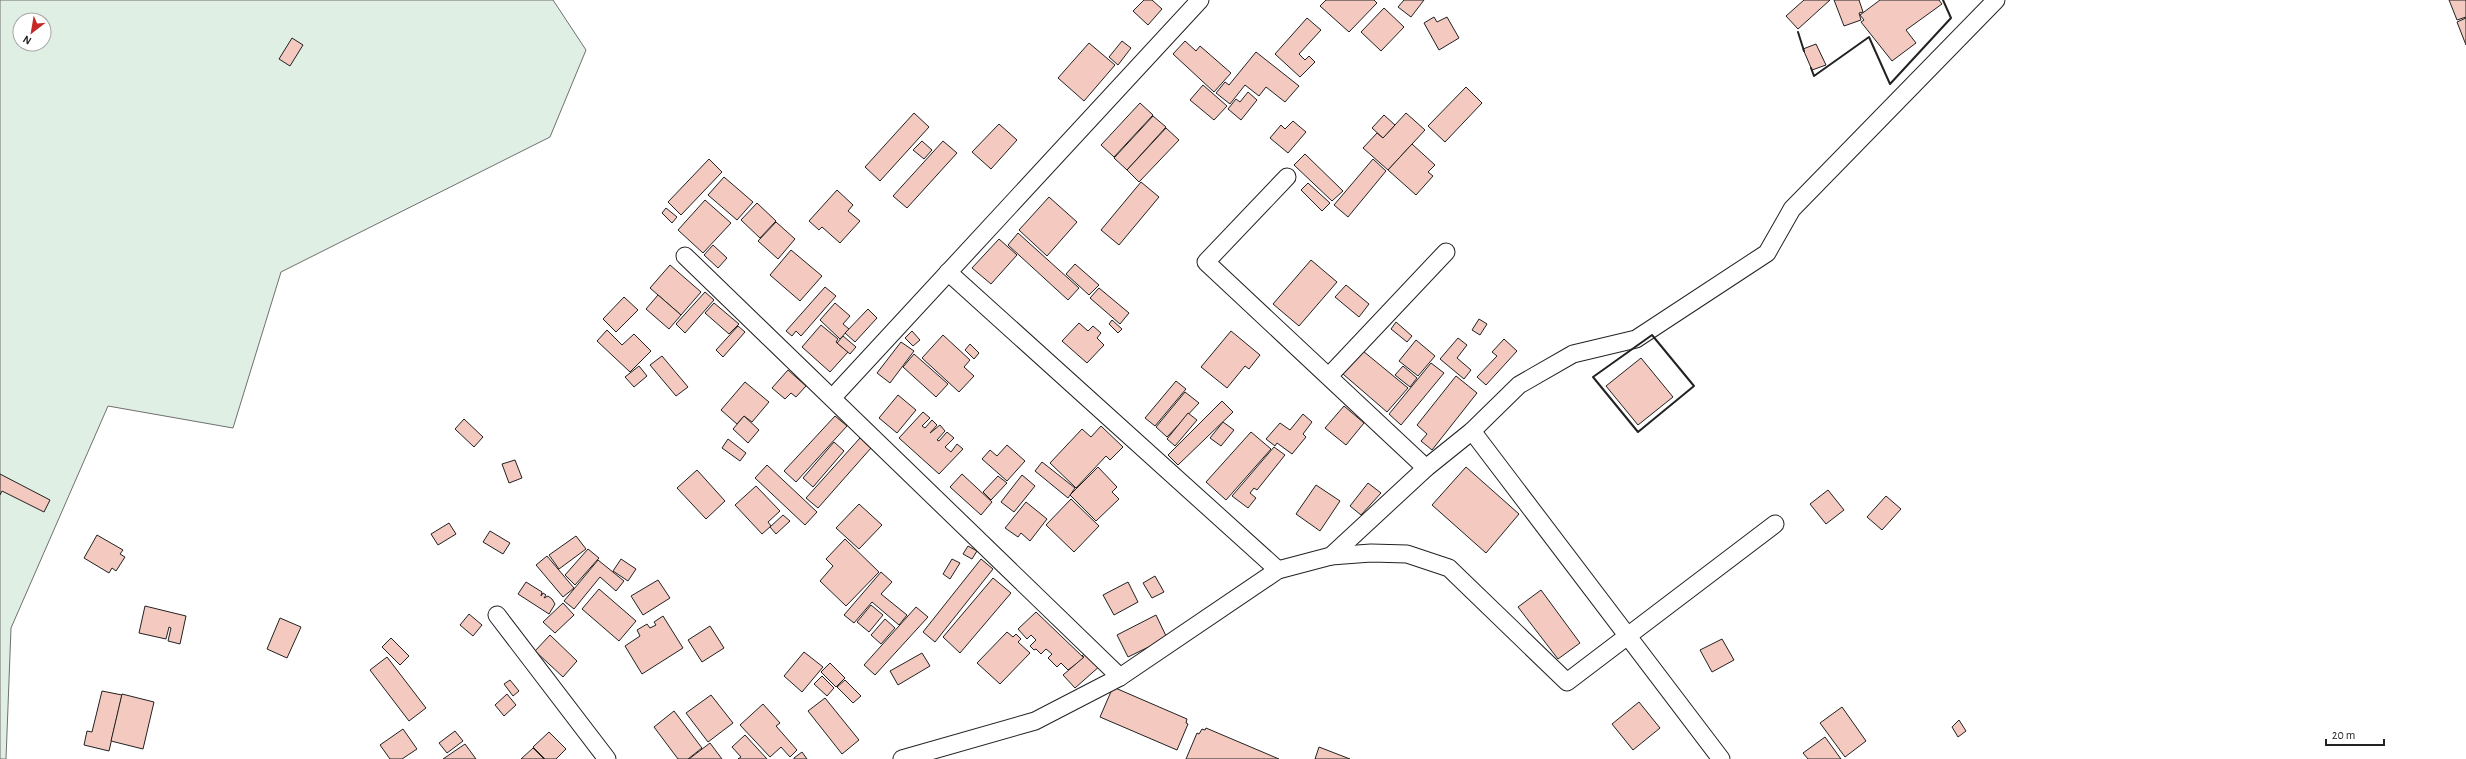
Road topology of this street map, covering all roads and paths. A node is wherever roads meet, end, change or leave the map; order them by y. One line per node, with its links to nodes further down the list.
1 (1200, 0): 6 (street)
2 (1996, 0): 9 (street)
3 (1287, 177): 7 (street)
4 (1446, 252): 7 (street)
5 (685, 256): 8 (street)
6 (948, 272): 8 (street); 13 (street)
7 (1329, 376): 10 (street)
8 (833, 397): 16 (street)
9 (1472, 431): 10 (street); 15 (street)
10 (1426, 468): 12 (street)
11 (1775, 524): 15 (street)
12 (1331, 556): 13 (street); 15 (street)
13 (1278, 570): 16 (street)
14 (496, 616): 17 (street)
15 (1627, 636): 19 (street)
16 (1120, 677): 18 (street)
17 (607, 759)
18 (902, 759)
19 (1721, 759)

